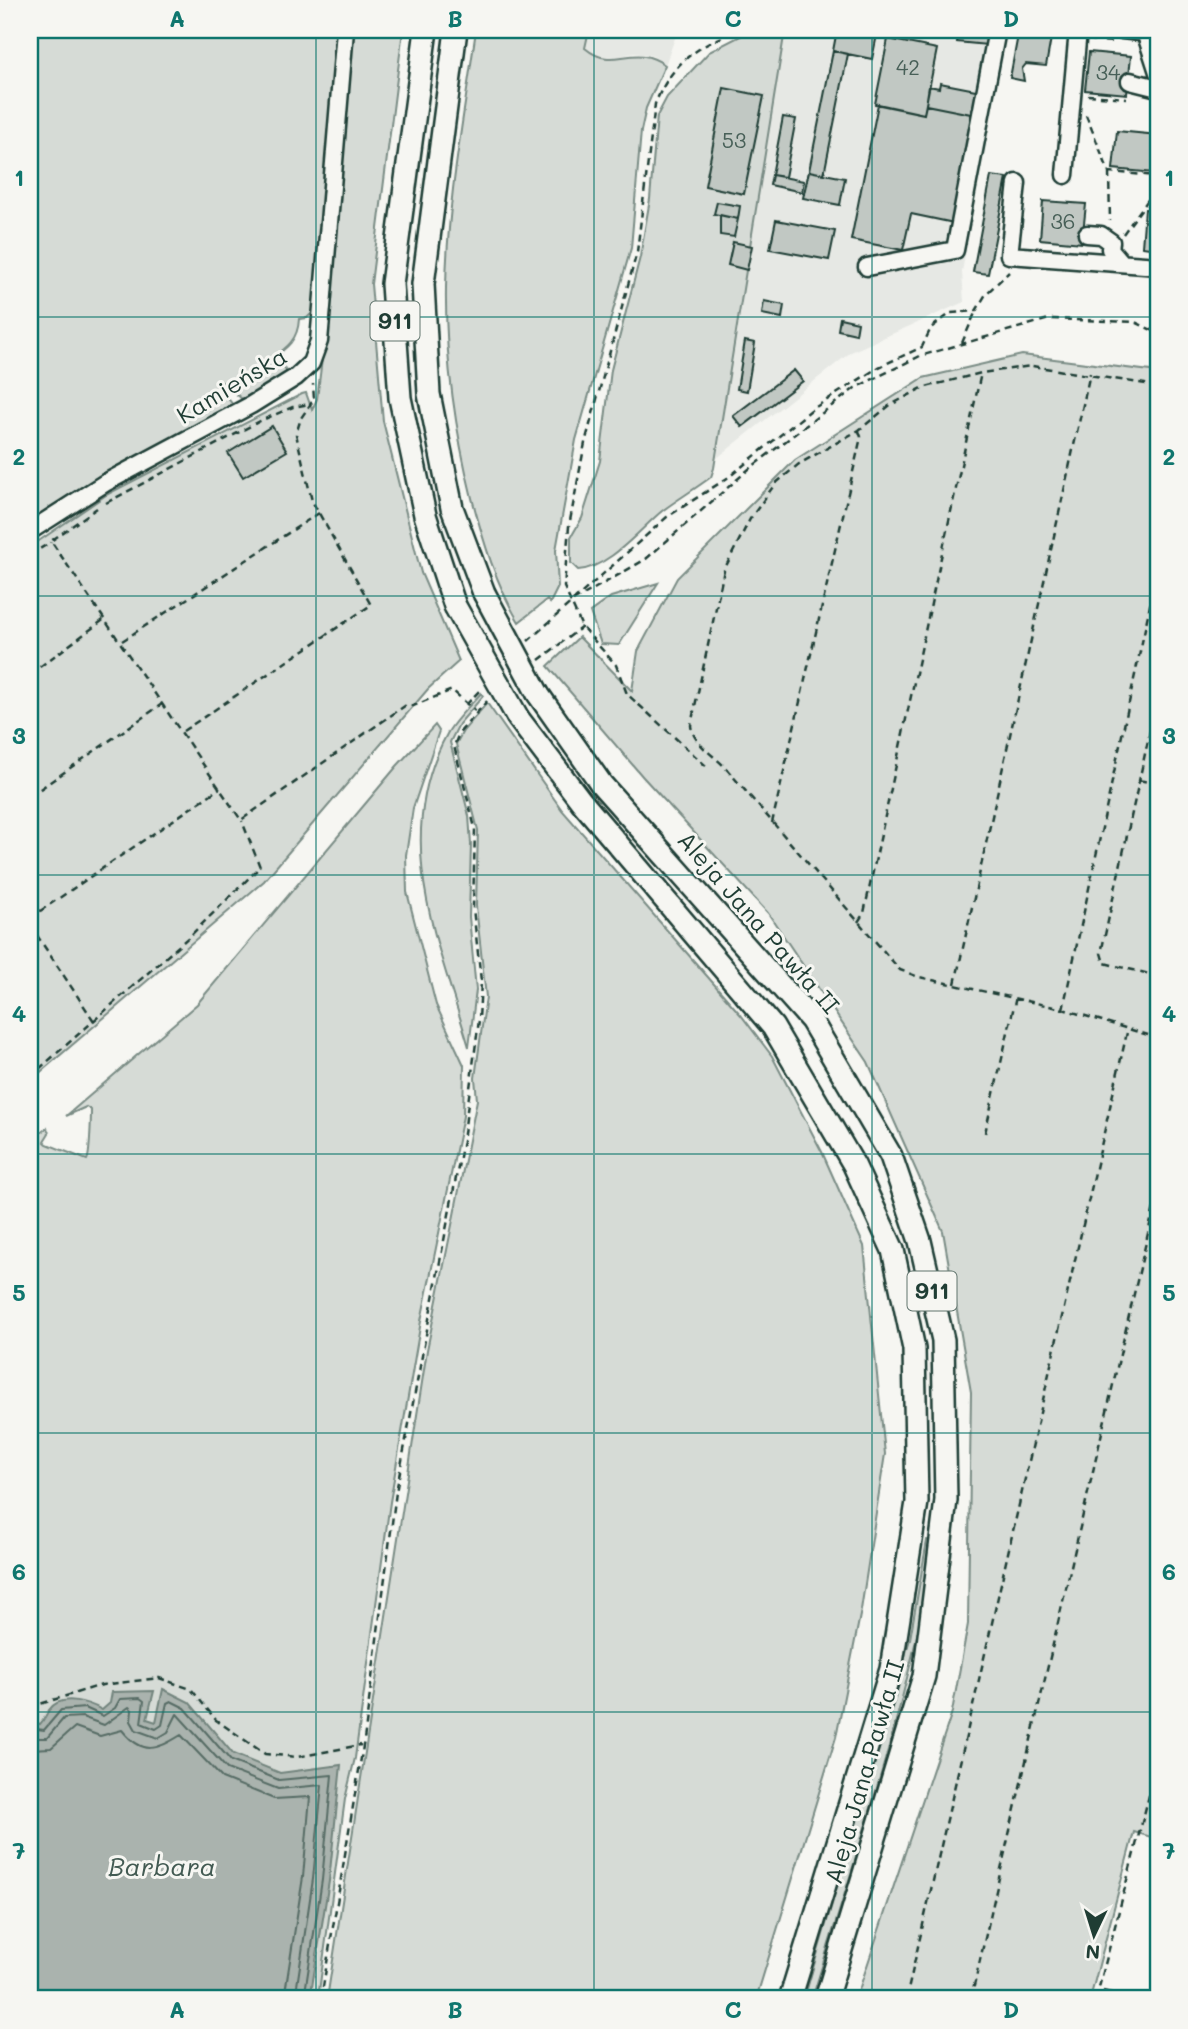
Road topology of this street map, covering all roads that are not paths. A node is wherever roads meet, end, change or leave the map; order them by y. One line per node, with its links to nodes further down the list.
1 (345, 30): 17 (street, Kamieńska)
2 (426, 30): 18 (main road, Aleja Jana Pawła II / 911, bridge)
3 (456, 30): 19 (main road, Aleja Jana Pawła II / 911, bridge)
4 (997, 30): 16 (street)
5 (1122, 30): 7 (street)
6 (1081, 35): 11 (street)
7 (1151, 37): 8 (street)
8 (1158, 72)
9 (1130, 81): 10 (street)
10 (1158, 88)
11 (1065, 175)
12 (1017, 183): 14 (street)
13 (1087, 234): 14 (street)
14 (1122, 263): 15 (street)
15 (1158, 266)
16 (867, 267)
17 (30, 531)
18 (790, 1999)
19 (825, 1999)

